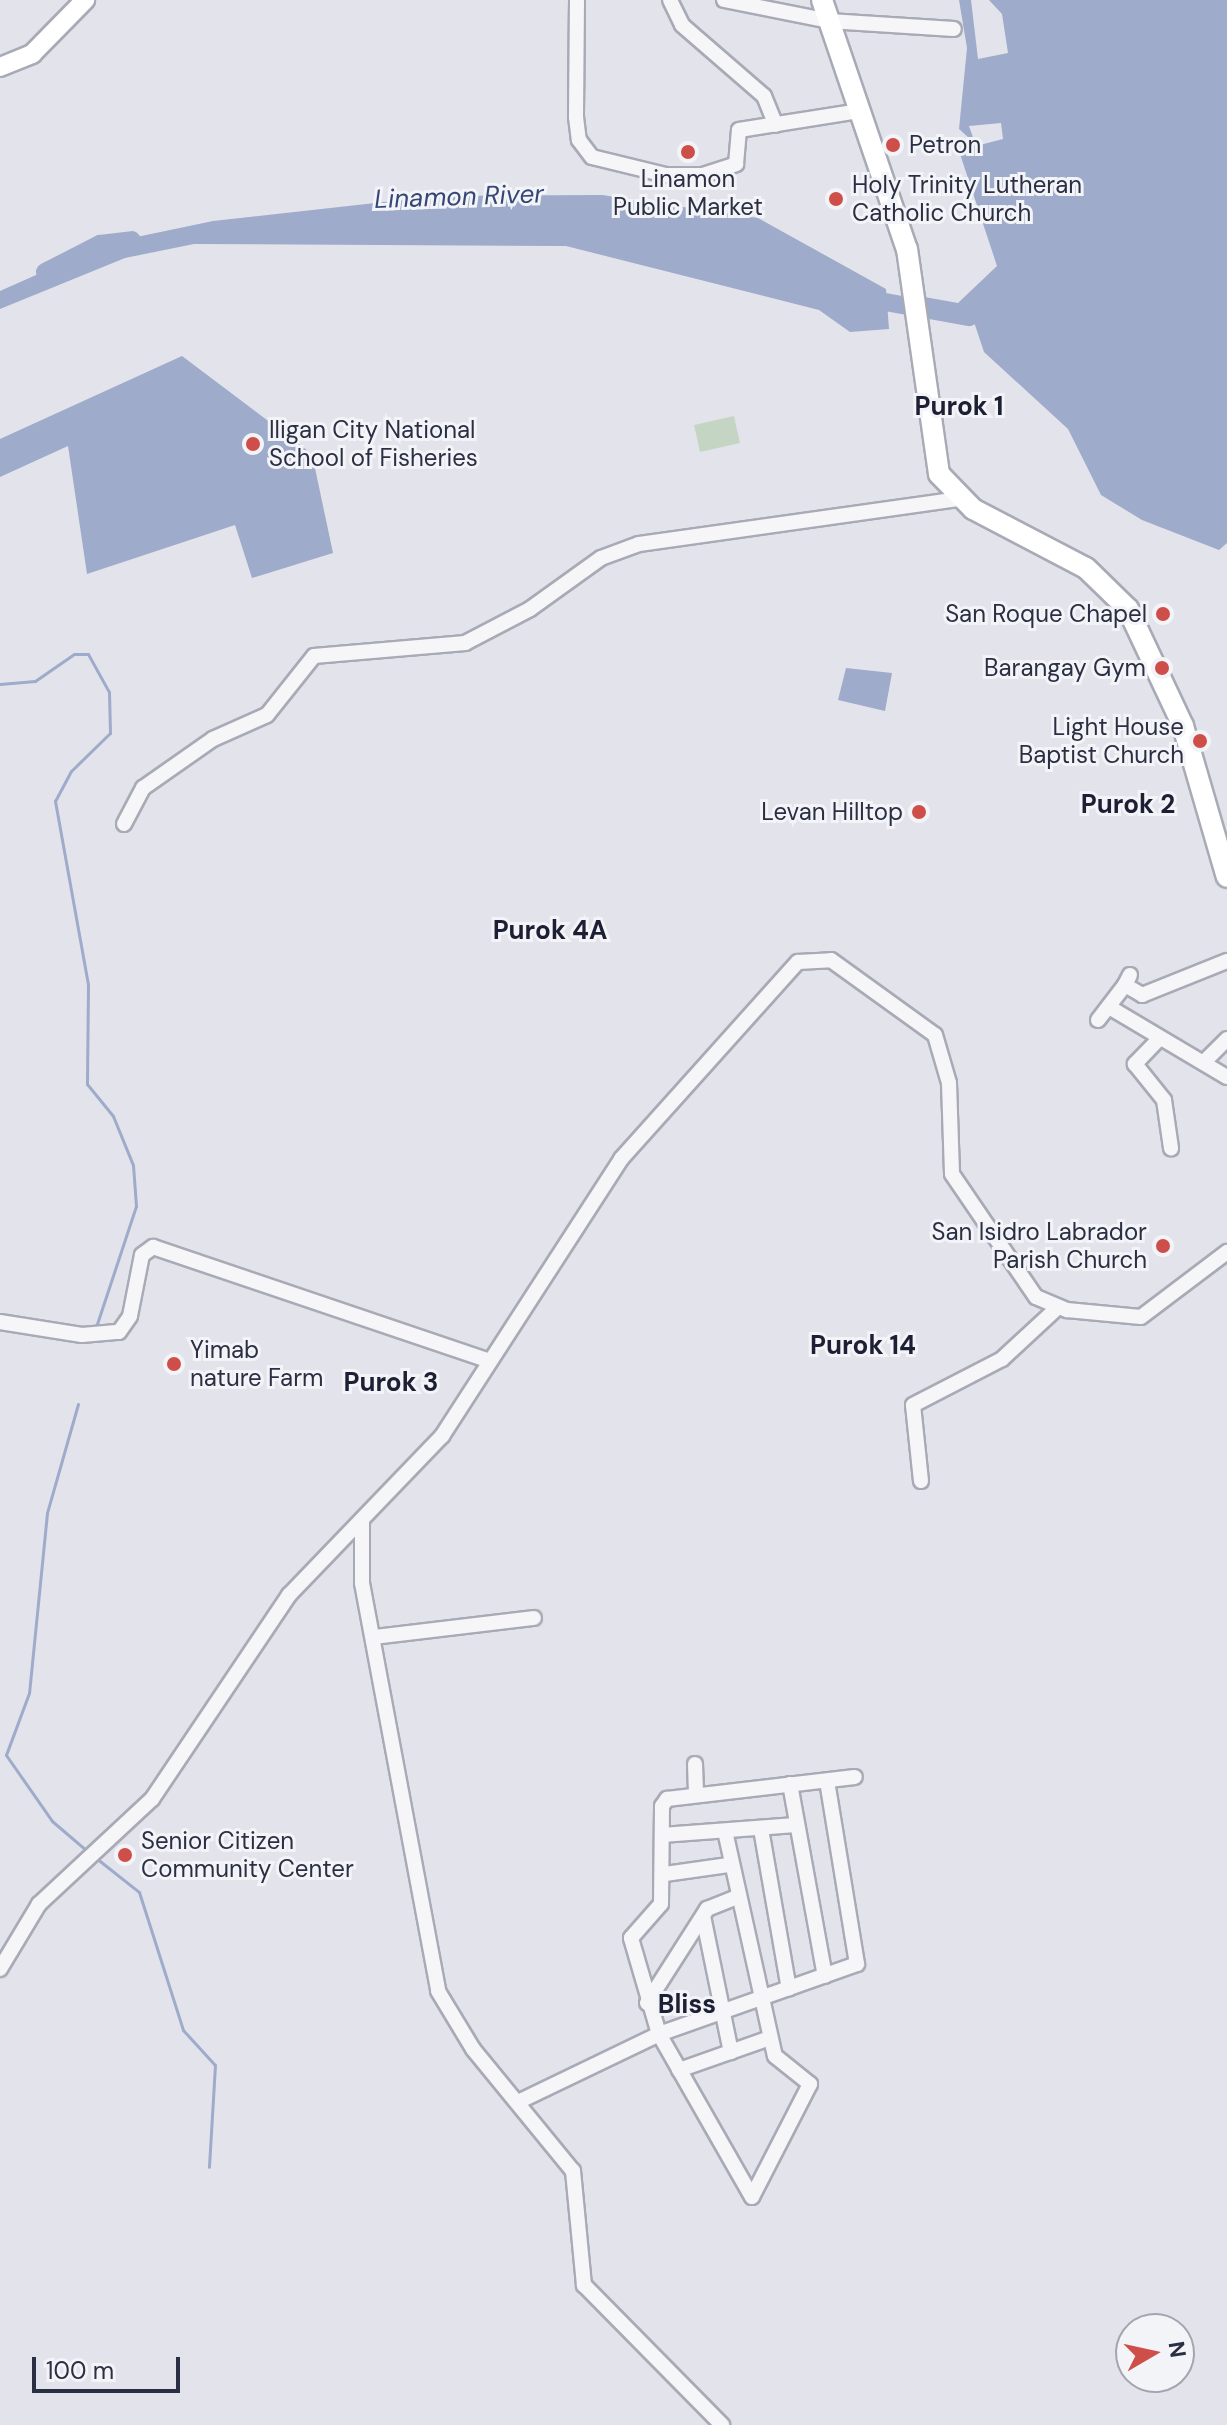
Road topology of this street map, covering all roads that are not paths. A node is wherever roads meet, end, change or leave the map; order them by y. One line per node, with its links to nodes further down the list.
1 (85, 0): 8 (main road)
2 (577, 0): 10 (street)
3 (670, 0): 10 (street)
4 (724, 0): 6 (street)
5 (822, 0): 6 (highway)
6 (829, 21): 7 (street); 9 (highway)
7 (954, 29)
8 (0, 67)
9 (859, 111): 10 (street); 11 (highway)
10 (776, 125)
11 (960, 499): 12 (street); 13 (highway)
12 (124, 824)
13 (1226, 869)
14 (1227, 961): 15 (street)
15 (1109, 1007): 16 (street); 17 (street)
16 (1098, 1020)
17 (1159, 1039): 19 (street); 21 (street)
18 (1227, 1039): 19 (street)
19 (1205, 1061): 20 (street)
20 (1227, 1077)
21 (1171, 1148)
22 (1227, 1252): 23 (street)
23 (1057, 1308): 25 (street); 26 (street)
24 (0, 1322): 25 (street)
25 (487, 1360): 27 (street)
26 (921, 1481)
27 (362, 1521): 29 (street); 43 (street)
28 (534, 1618): 29 (street)
29 (374, 1637): 53 (street)
30 (695, 1764): 34 (street)
31 (855, 1777): 32 (street)
32 (827, 1781): 33 (street); 44 (street)
33 (790, 1784): 34 (street); 35 (street)
34 (696, 1795): 38 (street)
35 (796, 1825): 36 (street); 44 (street)
36 (761, 1829): 37 (street); 45 (street)
37 (725, 1831): 38 (street); 39 (street)
38 (662, 1835): 40 (street)
39 (728, 1865): 40 (street); 41 (street)
40 (665, 1874): 47 (street)
41 (734, 1898): 42 (street); 46 (street)
42 (703, 1916): 47 (street); 48 (street)
43 (0, 1969)
44 (825, 1976): 45 (street)
45 (789, 1989): 46 (street)
46 (757, 2000): 48 (street); 50 (street)
47 (647, 2003): 49 (street)
48 (722, 2013): 49 (street); 51 (street)
49 (659, 2034): 52 (street); 53 (street)
50 (770, 2038): 51 (street); 52 (street)
51 (731, 2052): 52 (street)
52 (679, 2070)
53 (518, 2102): 54 (street)
54 (722, 2425)

